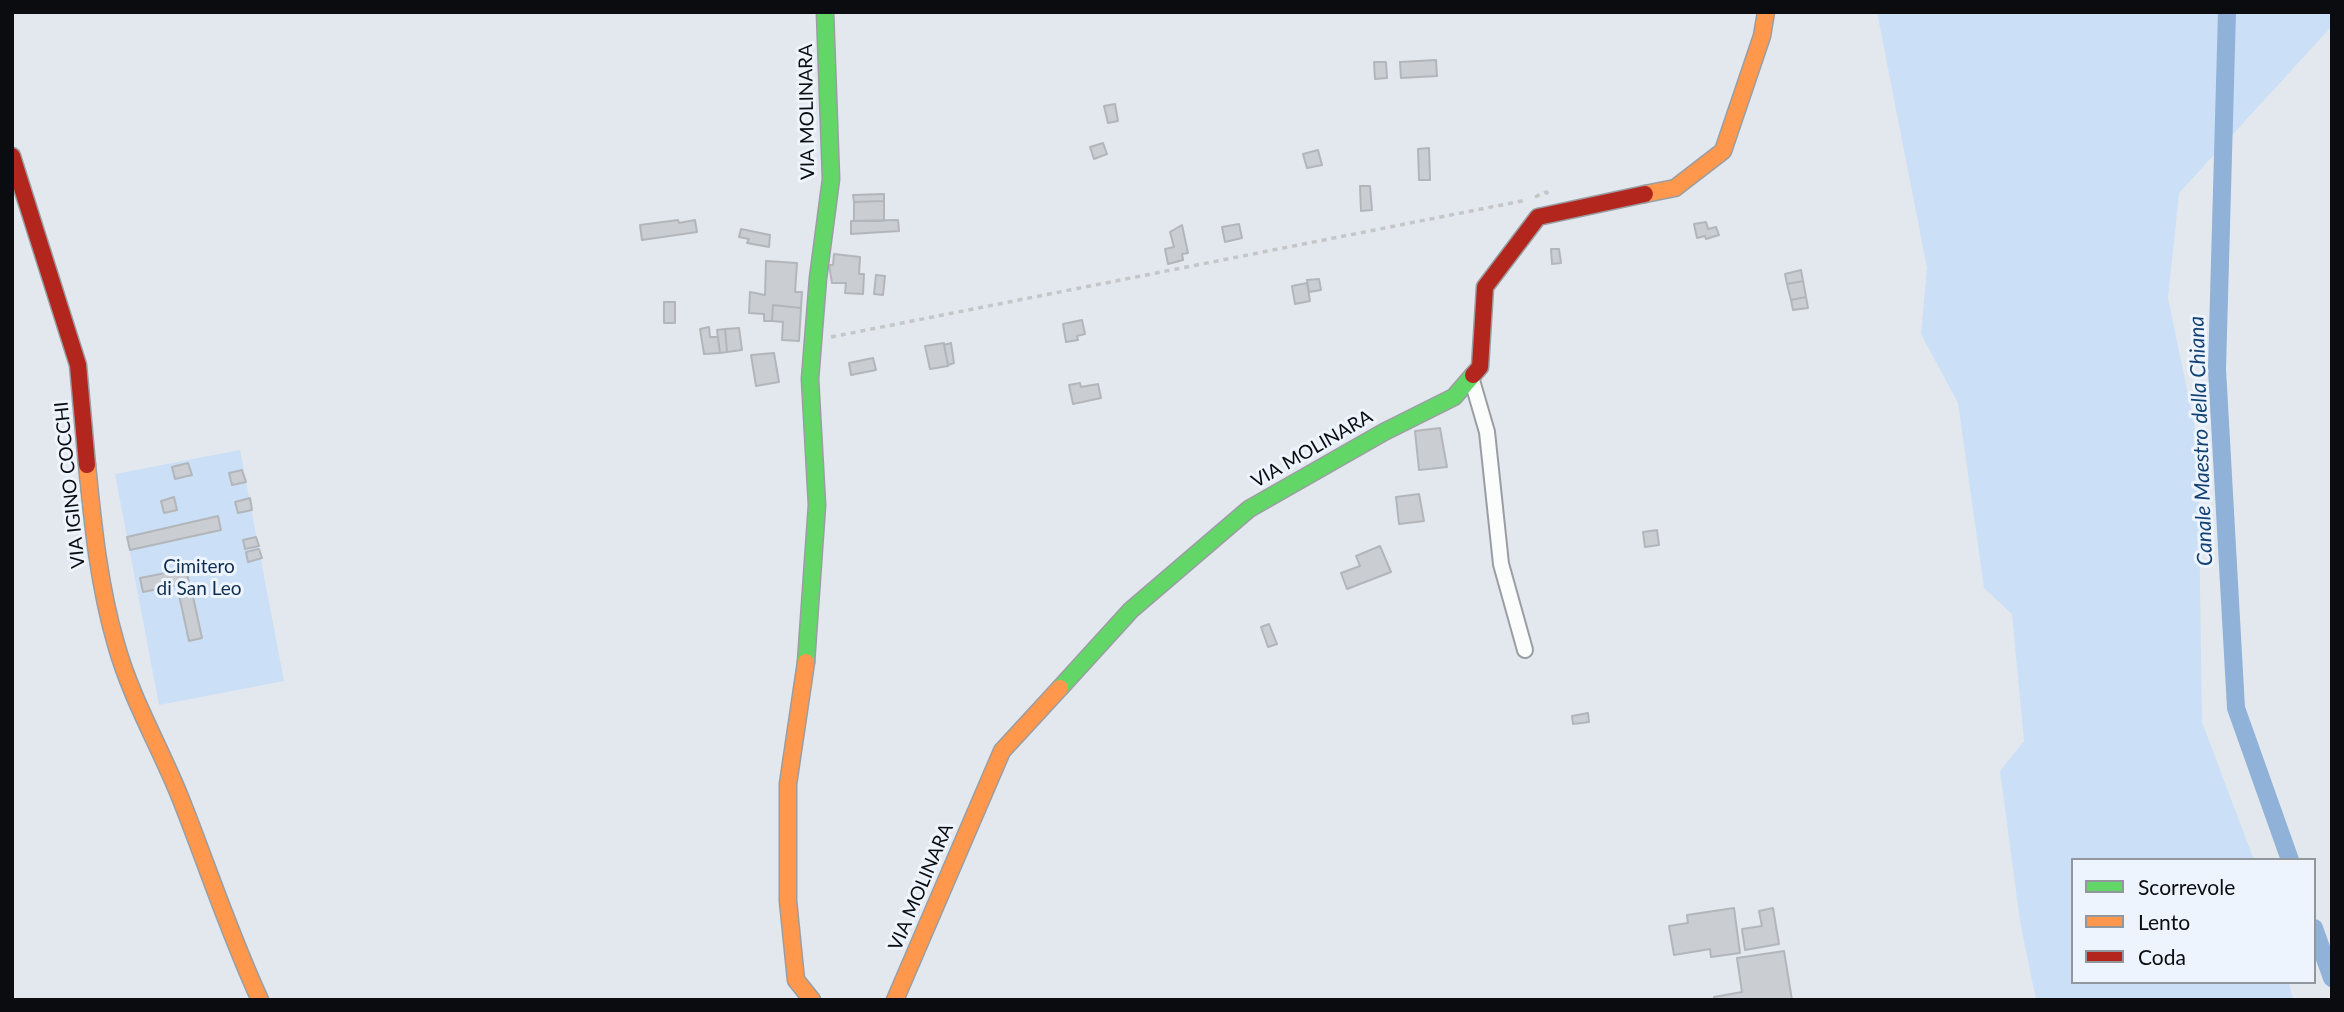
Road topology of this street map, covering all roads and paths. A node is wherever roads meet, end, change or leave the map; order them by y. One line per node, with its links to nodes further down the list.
1 (825, 12): 5 (street, VIA MOLINARA)
2 (1766, 12): 4 (street, VIA MOLINARA)
3 (12, 156): 8 (street, VIA IGINO COCCHI)
4 (1557, 216): 5 (path); 6 (street, VIA MOLINARA)
5 (813, 340): 9 (street, VIA MOLINARA)
6 (1471, 377): 7 (street); 10 (street, VIA MOLINARA)
7 (1525, 650)
8 (260, 1000)
9 (812, 1000)
10 (895, 1000)

